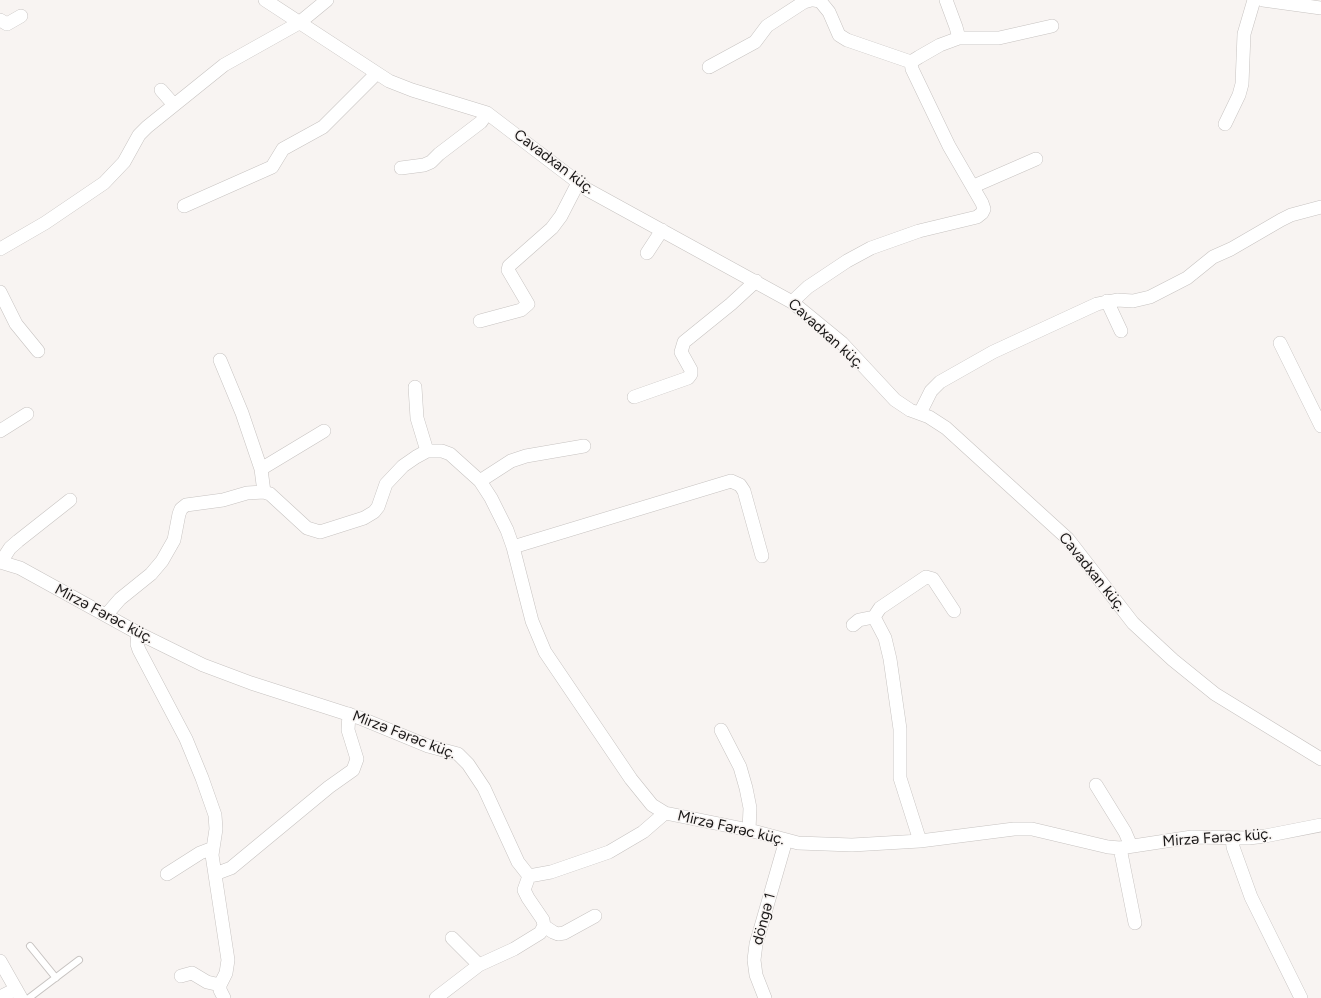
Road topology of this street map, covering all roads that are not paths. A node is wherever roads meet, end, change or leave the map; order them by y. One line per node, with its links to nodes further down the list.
1 (265, 0): 10 (street, Cavadxan küç.)
2 (327, 0): 10 (street)
3 (813, 0): 13 (street); 14 (street)
4 (946, 0): 12 (street)
5 (1254, 0): 19 (street)
6 (1263, 0): 7 (street)
7 (1321, 8)
8 (21, 16): 9 (street)
9 (0, 20)
10 (299, 23): 15 (street, Cavadxan küç.); 17 (street)
11 (1052, 26): 12 (street)
12 (959, 38): 13 (street)
13 (911, 62): 23 (street)
14 (709, 67)
15 (376, 74): 18 (street, Cavadxan küç.); 24 (street)
16 (161, 90): 17 (street)
17 (174, 105): 27 (street)
18 (487, 113): 21 (street); 22 (street, Cavadxan küç.)
19 (1225, 124)
20 (1036, 159): 23 (street)
21 (401, 168)
22 (578, 184): 26 (street, Cavadxan küç.); 33 (street)
23 (974, 186): 32 (street)
24 (184, 206)
25 (1321, 207): 31 (street)
26 (662, 230): 28 (street); 29 (street, Cavadxan küç.)
27 (0, 249)
28 (647, 253)
29 (756, 281): 32 (street, Cavadxan küç.); 39 (street)
30 (0, 292): 36 (street)
31 (1107, 301): 34 (street); 40 (street)
32 (792, 302): 40 (street, Cavadxan küç.)
33 (480, 321)
34 (1121, 331)
35 (1280, 343): 42 (street)
36 (38, 351)
37 (220, 360): 47 (street)
38 (415, 387): 46 (street)
39 (634, 397)
40 (920, 413): 61 (street, Cavadxan küç.)
41 (27, 414): 44 (street)
42 (1321, 426)
43 (324, 431): 47 (street)
44 (0, 432)
45 (584, 446): 48 (street)
46 (427, 450): 48 (street); 49 (street)
47 (261, 469): 49 (street)
48 (480, 481): 51 (street)
49 (264, 492): 55 (street)
50 (70, 500): 53 (street)
51 (513, 547): 52 (street); 63 (street)
52 (762, 556)
53 (1, 562): 55 (street, Mirzə Fərəc küç.)
54 (954, 611): 56 (street)
55 (107, 614): 58 (street, Mirzə Fərəc küç.)
56 (874, 616): 57 (street); 68 (street)
57 (853, 625)
58 (138, 633): 59 (street, Mirzə Fərəc küç.); 70 (street)
59 (349, 714): 72 (street); 73 (street, Mirzə Fərəc küç.)
60 (721, 730): 65 (street)
61 (1321, 759)
62 (1096, 785): 69 (street)
63 (665, 813): 65 (street, Mirzə Fərəc küç.); 73 (street, Mirzə Fərəc küç.)
64 (1321, 825): 66 (street, Mirzə Fərəc küç.)
65 (749, 830): 67 (street, Mirzə Fərəc küç.)
66 (1232, 838): 69 (street, Mirzə Fərəc küç.); 91 (street)
67 (786, 840): 68 (street, Mirzə Fərəc küç.); 86 (street, döngə 1)
68 (920, 841): 69 (street, Mirzə Fərəc küç.)
69 (1125, 847): 75 (street)
70 (213, 848): 71 (street); 72 (street)
71 (167, 874)
72 (215, 874): 84 (street)
73 (529, 876): 76 (street)
74 (595, 916): 76 (street)
75 (1135, 923)
76 (544, 926): 81 (street)
77 (452, 938): 81 (street)
78 (30, 946): 83 (lane)
79 (0, 960): 85 (street)
80 (79, 960): 83 (lane)
81 (480, 965): 90 (street)
82 (181, 976): 84 (street)
83 (56, 978): 88 (lane)
84 (220, 985): 89 (street)
85 (18, 994): 87 (street)
86 (761, 996)
87 (0, 997)
88 (29, 998)
89 (224, 998)
90 (436, 998)
91 (1302, 998)

